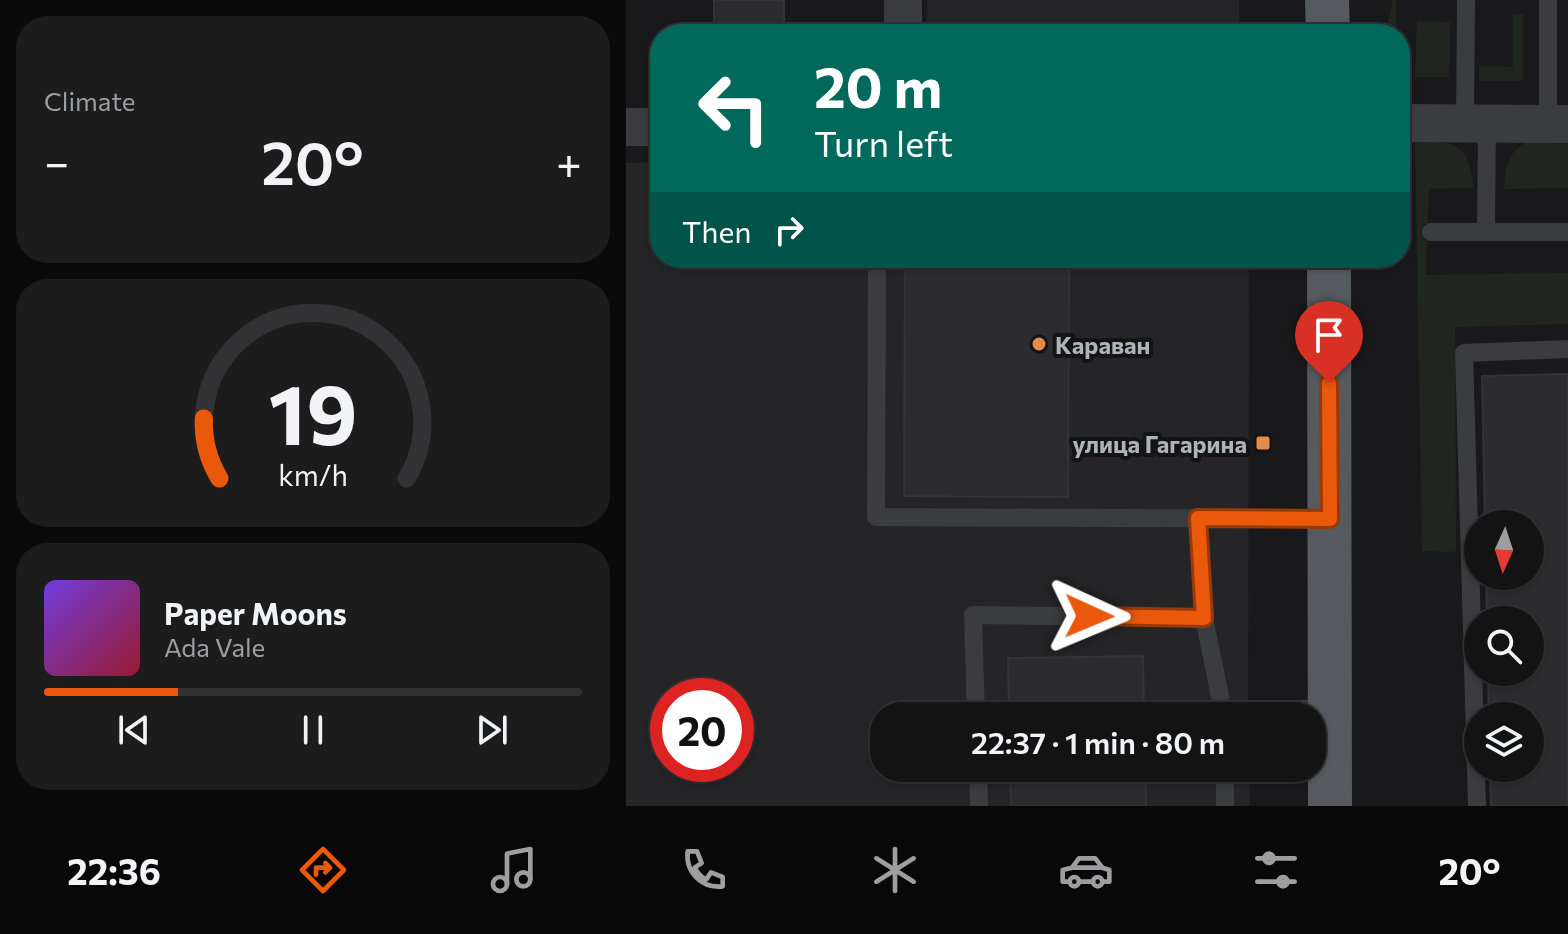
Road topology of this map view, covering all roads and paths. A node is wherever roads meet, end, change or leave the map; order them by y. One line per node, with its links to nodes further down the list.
1 (903, 0): 5 (street)
2 (1327, 0): 6 (main road)
3 (1466, 0): 8 (lane)
4 (1548, 0): 9 (lane)
5 (903, 24)
6 (1328, 24)
7 (1410, 123): 8 (street)
8 (1476, 124): 9 (street); 13 (lane)
9 (1558, 124)
10 (626, 127): 11 (street)
11 (650, 127)
12 (1431, 232): 13 (lane)
13 (1486, 232): 14 (lane)
14 (1568, 232)
15 (877, 268): 18 (lane)
16 (1329, 268): 19 (main road)
17 (1568, 349): 30 (lane)
18 (1198, 518): 19 (lane); 20 (lane)
19 (1330, 519): 24 (main road)
20 (1204, 618): 21 (lane); 22 (lane)
21 (976, 702)
22 (1222, 702)
23 (1326, 709): 24 (lane)
24 (1330, 709): 29 (main road)
25 (978, 782): 27 (lane)
26 (1225, 782): 28 (lane)
27 (979, 806)
28 (1225, 806)
29 (1330, 806)
30 (1477, 806)

